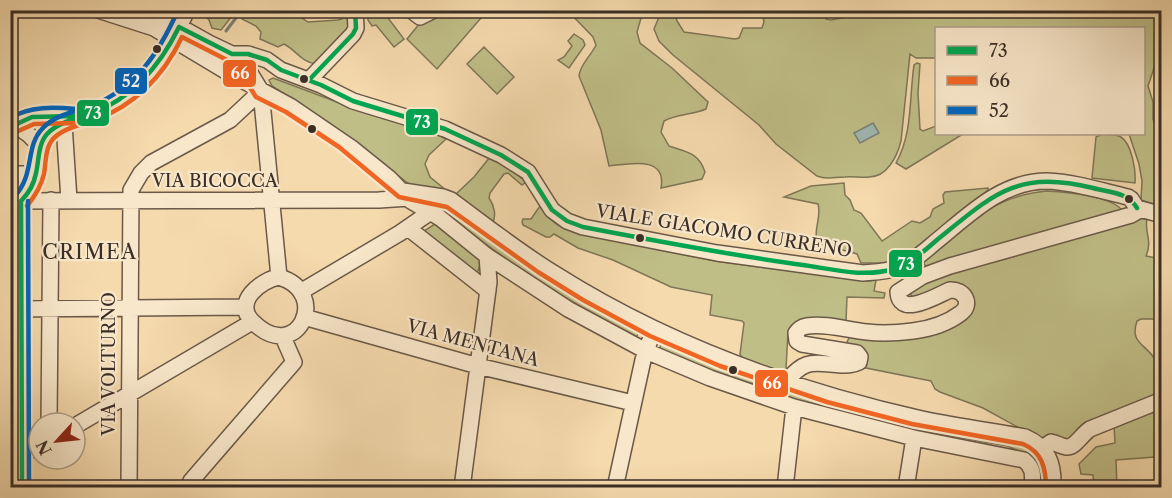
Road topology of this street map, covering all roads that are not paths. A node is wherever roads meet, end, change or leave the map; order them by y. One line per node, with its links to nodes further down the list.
1 (98, 10): 7 (street)
2 (145, 10): 7 (street)
3 (187, 10): 7 (street)
4 (355, 10): 12 (street)
5 (411, 10): 6 (street)
6 (434, 10)
7 (176, 33): 8 (street); 10 (street); 14 (street)
8 (232, 54): 9 (street, VIALE GIACOMO CURRENO); 11 (street)
9 (281, 70): 11 (street, VIALE GIACOMO CURRENO); 12 (street, VIALE GIACOMO CURRENO)
10 (229, 73): 11 (street, VIALE GIACOMO CURRENO); 13 (street)
11 (250, 73): 13 (street)
12 (309, 80): 26 (street, VIALE GIACOMO CURRENO)
13 (261, 91): 20 (street); 24 (street, VIA VOLTURNO); 25 (street)
14 (80, 116): 15 (street); 16 (street)
15 (64, 124): 17 (street); 23 (street)
16 (12, 125): 17 (street)
17 (40, 147): 18 (street)
18 (38, 169): 19 (street); 21 (street)
19 (10, 174)
20 (405, 196): 25 (street, VIA BICOCCA); 27 (street); 29 (street); 40 (street, VIA BICOCCA)
21 (14, 197): 22 (street, VIA BICOCCA); 37 (street)
22 (51, 200): 23 (street, VIA BICOCCA); 36 (street)
23 (69, 200): 24 (street, VIA BICOCCA)
24 (130, 200): 25 (street, VIA BICOCCA); 35 (street, VIA VOLTURNO)
25 (272, 201): 32 (street)
26 (1137, 208): 28 (street, VIALE GIACOMO CURRENO); 44 (street)
27 (429, 213): 29 (street); 30 (street)
28 (1161, 215)
29 (408, 228): 33 (street); 34 (street)
30 (487, 256): 31 (street); 34 (street)
31 (514, 274): 34 (street); 42 (street)
32 (279, 277): 33 (street); 38 (street)
33 (302, 291): 39 (street)
34 (488, 291): 43 (street)
35 (129, 307): 36 (street); 38 (street); 45 (street, VIA VOLTURNO)
36 (50, 308): 37 (street); 49 (street)
37 (16, 309): 53 (street)
38 (249, 314): 41 (street); 45 (street)
39 (304, 317): 41 (street); 43 (street, VIA MENTANA)
40 (654, 329): 42 (street); 44 (street, VIA BICOCCA)
41 (283, 337): 56 (street)
42 (646, 351): 47 (street); 48 (street)
43 (478, 366): 47 (street, VIA MENTANA); 57 (street)
44 (786, 382): 52 (street, VIA BICOCCA)
45 (128, 395): 50 (street); 55 (street, VIA VOLTURNO)
46 (1161, 399): 52 (street)
47 (633, 403): 58 (street)
48 (794, 407): 51 (street); 59 (street)
49 (49, 411)
50 (87, 419)
51 (914, 438): 60 (street); 61 (street)
52 (1043, 448): 62 (street)
53 (16, 451): 54 (street)
54 (22, 488)
55 (129, 488)
56 (188, 488)
57 (462, 488)
58 (615, 488)
59 (785, 488)
60 (906, 488)
61 (1032, 488)
62 (1053, 488)

